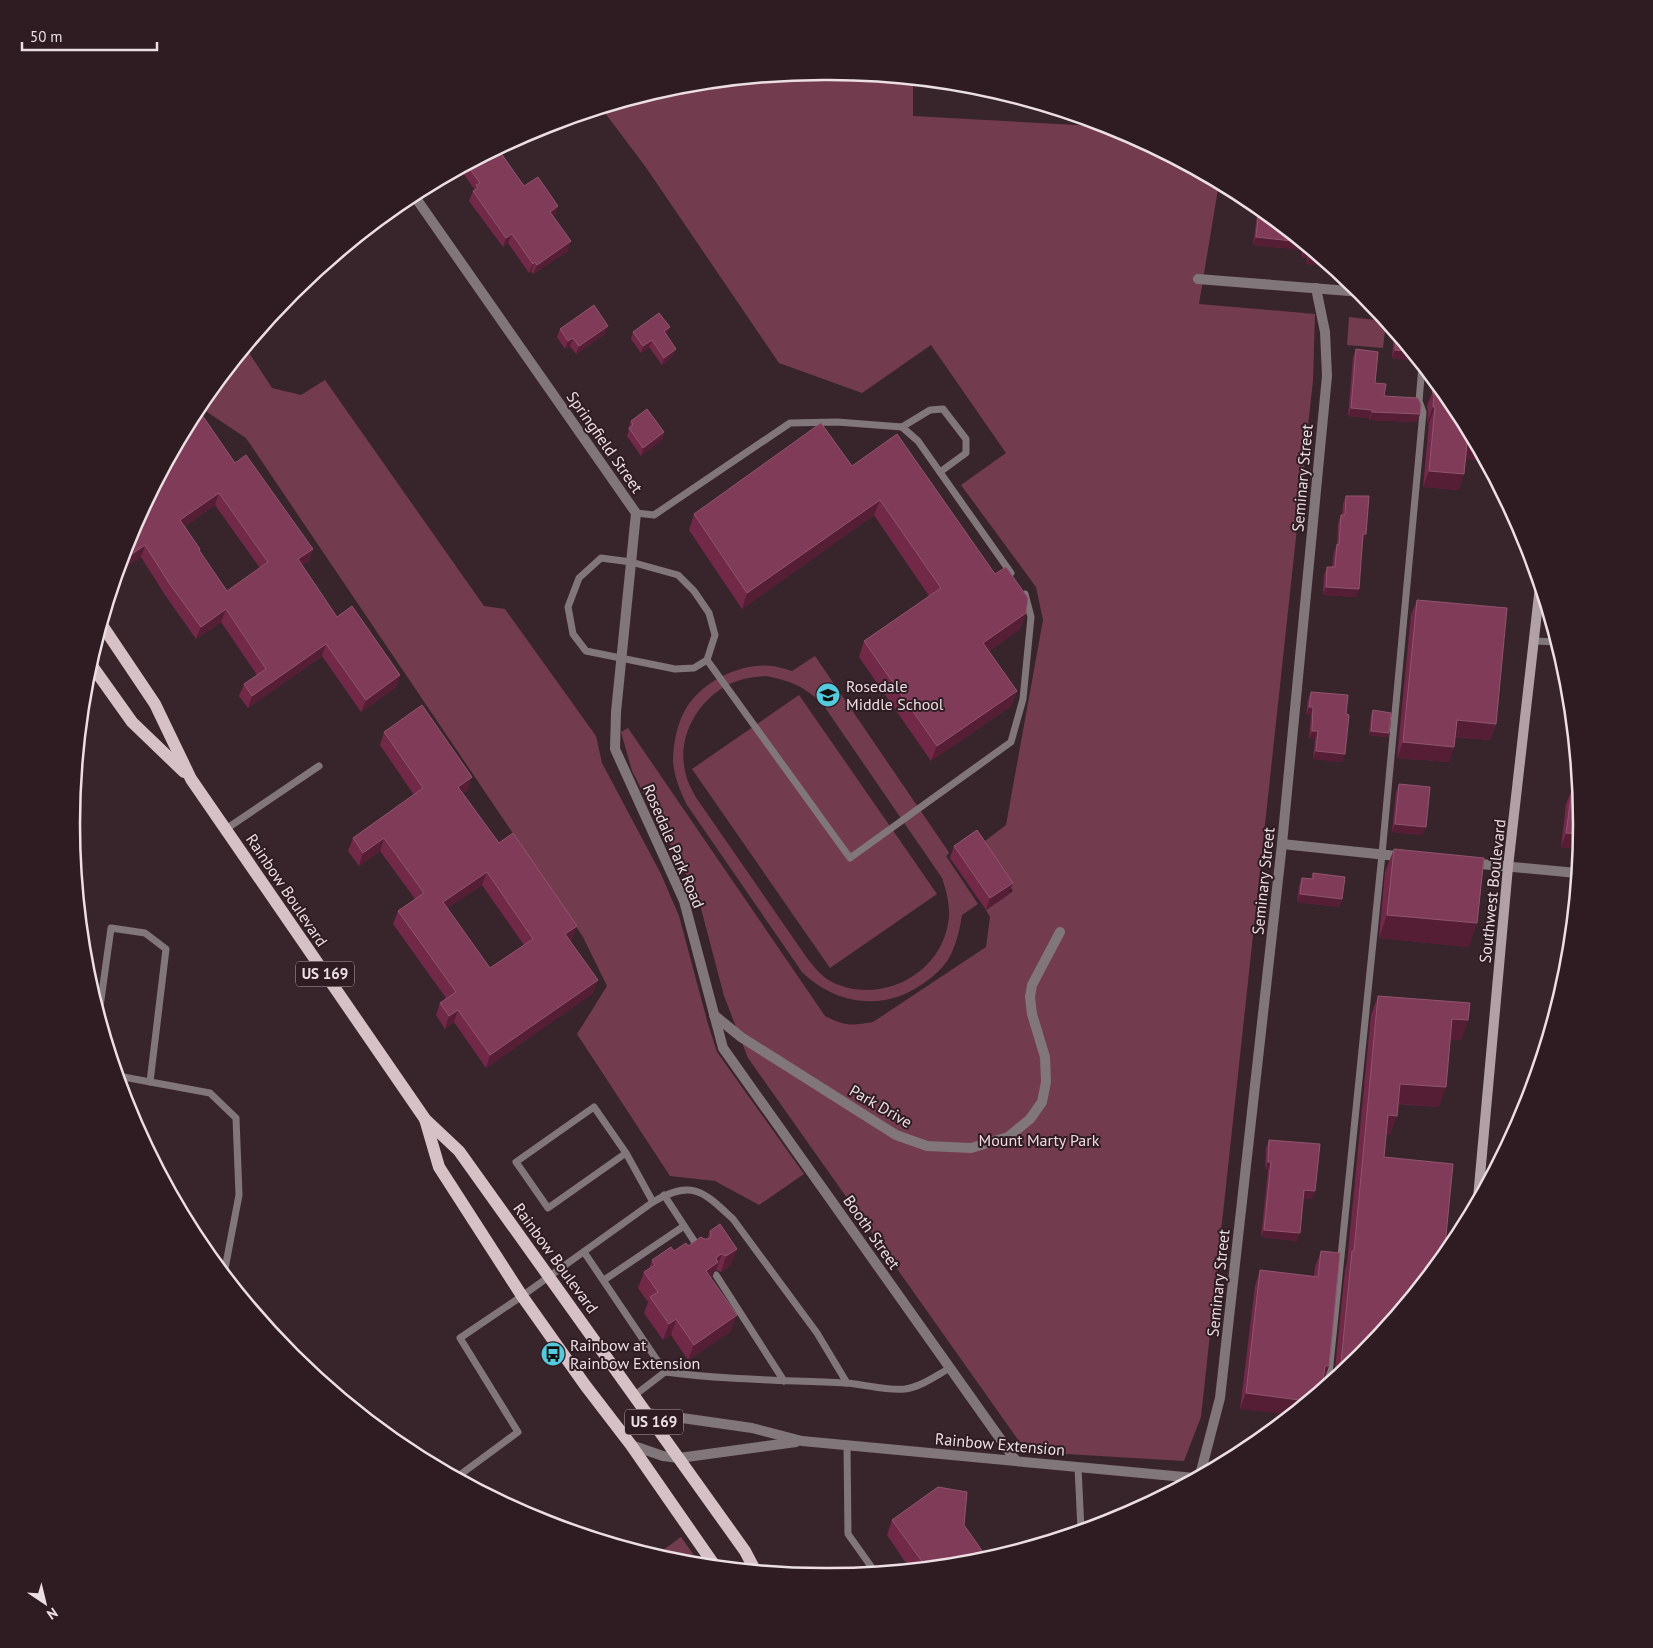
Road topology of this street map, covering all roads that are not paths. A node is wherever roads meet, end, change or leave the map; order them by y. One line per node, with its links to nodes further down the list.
1 (418, 201): 8 (street, Springfield Street)
2 (1198, 279): 3 (street)
3 (1316, 288): 4 (street); 23 (street, Seminary Street)
4 (1347, 291)
5 (1421, 374): 24 (lane)
6 (902, 427): 7 (lane); 7 (lane); 8 (lane)
7 (940, 472): 10 (lane)
8 (636, 513): 9 (street, Springfield Street)
9 (631, 562): 16 (street, Springfield Street); 16 (lane); 17 (lane)
10 (1014, 577)
11 (1019, 585): 17 (lane)
12 (1538, 600): 14 (main road, Southwest Boulevard)
13 (105, 630): 21 (main road, Rainbow Boulevard / US 169)
14 (1534, 641): 15 (lane); 27 (main road, Southwest Boulevard)
15 (1550, 642)
16 (621, 658): 17 (lane); 19 (street, Springfield Street)
17 (708, 660)
18 (96, 672): 21 (main road, Rainbow Boulevard / US 169)
19 (615, 749): 31 (street, Rosedale Park Road)
20 (320, 766): 22 (lane)
21 (191, 779): 22 (main road, Rainbow Boulevard / US 169)
22 (226, 829): 34 (main road, Rainbow Boulevard / US 169)
23 (1282, 844): 24 (street); 60 (street, Seminary Street)
24 (1382, 854): 25 (street); 49 (lane)
25 (1419, 858)
26 (1464, 862): 27 (street)
27 (1508, 866): 28 (street); 36 (main road, Southwest Boulevard)
28 (1571, 872)
29 (1060, 932): 31 (street, Park Drive)
30 (101, 1000): 33 (lane)
31 (714, 1015): 47 (street, Booth Street)
32 (125, 1077): 33 (lane)
33 (150, 1082): 42 (lane)
34 (425, 1119): 44 (main road, Rainbow Boulevard / US 169); 46 (main road, Rainbow Boulevard / US 169)
35 (626, 1153): 35 (lane); 38 (lane)
36 (1479, 1184)
37 (664, 1195): 38 (lane); 39 (lane); 51 (lane)
38 (653, 1202): 41 (lane)
39 (684, 1226): 40 (lane); 45 (lane)
40 (700, 1250)
41 (584, 1252): 44 (lane); 45 (lane)
42 (226, 1265)
43 (716, 1275): 50 (lane)
44 (549, 1276): 46 (lane); 52 (main road, Rainbow Boulevard / US 169)
45 (604, 1280): 48 (lane)
46 (522, 1296): 55 (main road, Rainbow Boulevard / US 169); 61 (lane)
47 (950, 1368): 51 (lane); 58 (street, Booth Street)
48 (665, 1372): 50 (lane); 52 (lane)
49 (1329, 1375)
50 (784, 1381): 51 (lane)
51 (847, 1383)
52 (635, 1396): 53 (main road, Rainbow Boulevard / US 169)
53 (647, 1413): 54 (street, Rainbow Extension); 57 (main road, Rainbow Boulevard / US 169)
54 (802, 1441): 56 (street, Rainbow Extension); 57 (street, Rainbow Extension)
55 (631, 1445): 57 (street, Rainbow Extension); 64 (main road, Rainbow Boulevard / US 169)
56 (847, 1445): 58 (street, Rainbow Extension); 66 (lane)
57 (679, 1458): 65 (main road, Rainbow Boulevard / US 169)
58 (1016, 1461): 59 (street, Rainbow Extension)
59 (1078, 1467): 62 (street, Rainbow Extension); 63 (lane)
60 (1202, 1467)
61 (462, 1473)
62 (1184, 1477)
63 (1081, 1524)
64 (709, 1559)
65 (751, 1564)
66 (871, 1566)

